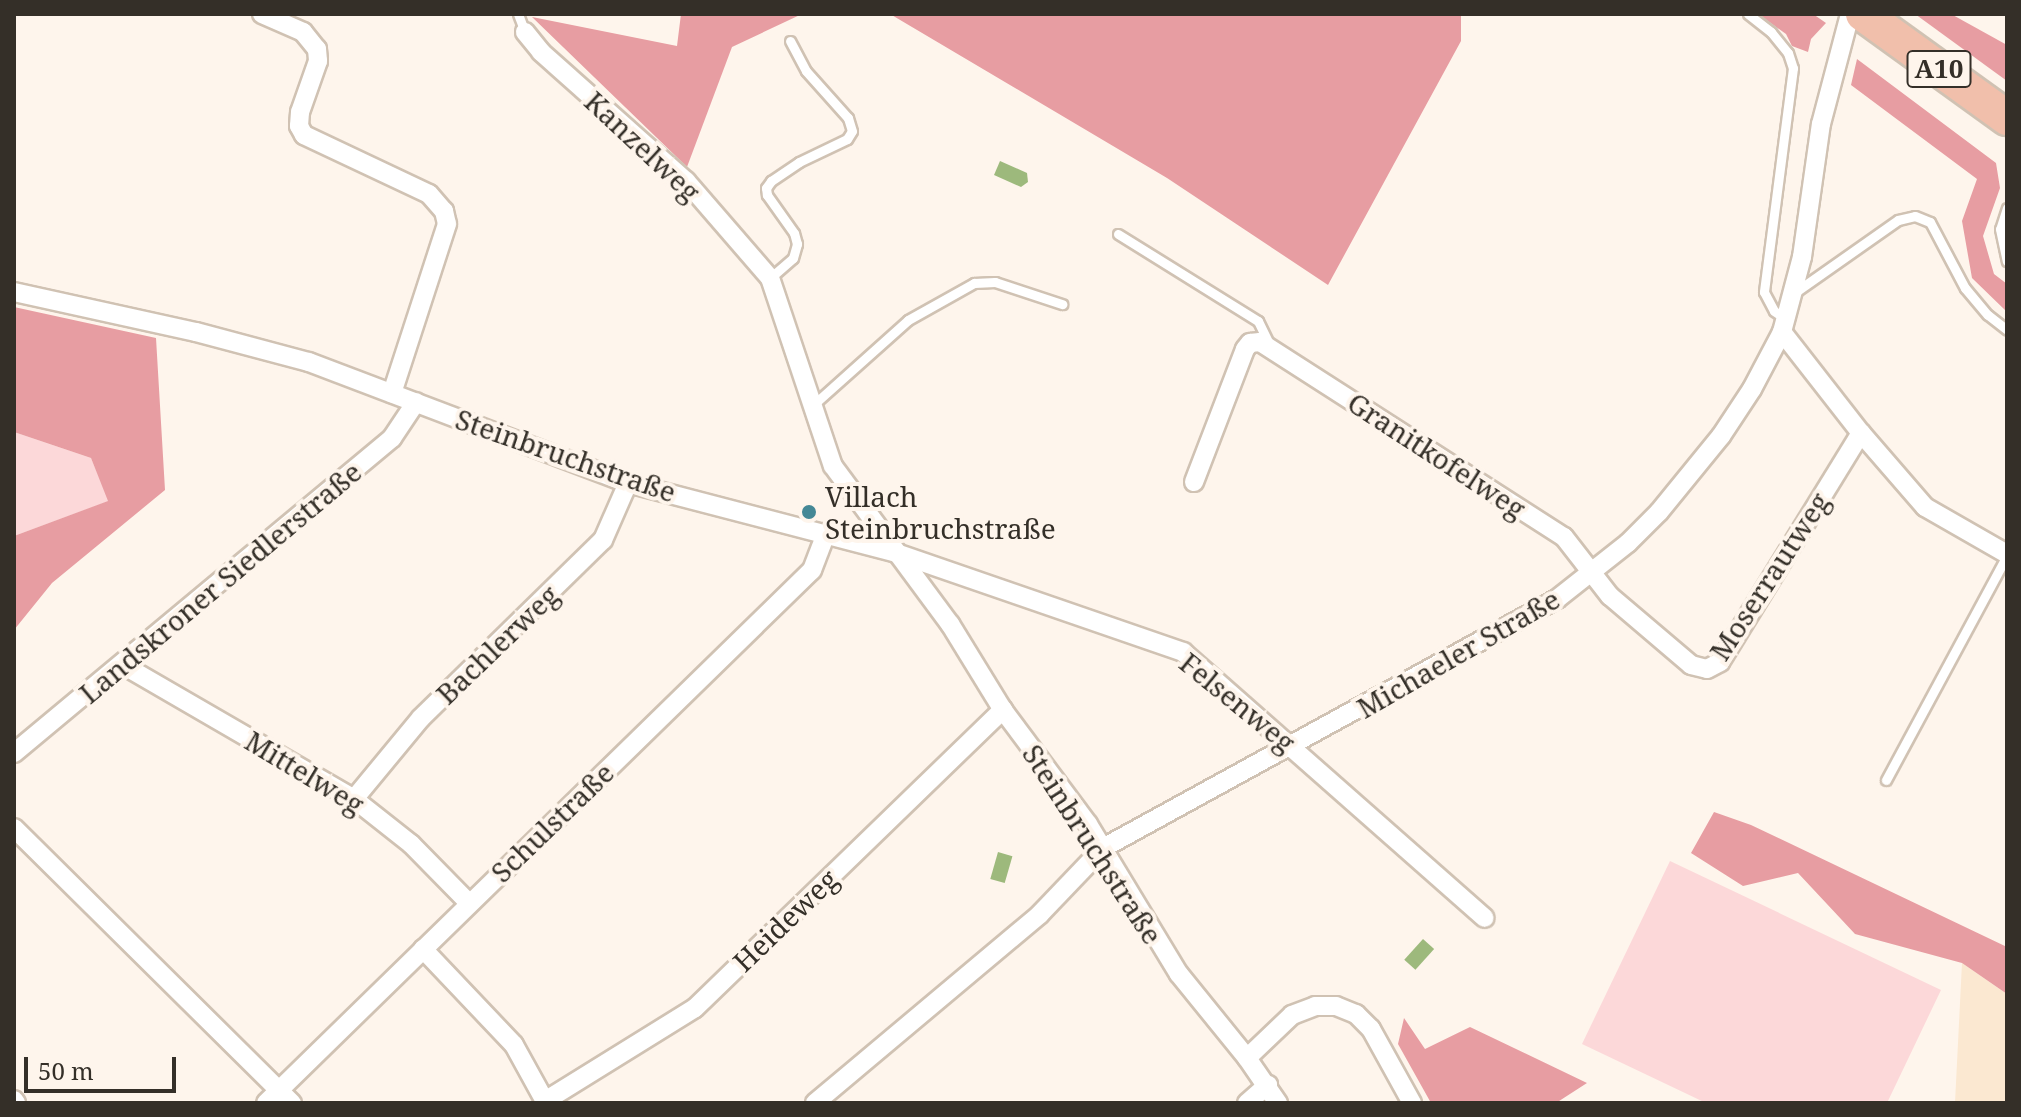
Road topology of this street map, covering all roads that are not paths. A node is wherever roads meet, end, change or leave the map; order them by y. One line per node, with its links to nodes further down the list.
1 (262, 14): 17 (street)
2 (1748, 14): 14 (lane)
3 (1862, 16): 6 (highway, A10); 12 (street, Michaeler Straße)
4 (522, 23): 10 (street, Kanzelweg)
5 (790, 41): 10 (lane)
6 (2007, 118)
7 (2007, 208): 9 (lane)
8 (1118, 234): 16 (lane, Granitkofelweg)
9 (2007, 261)
10 (770, 278): 19 (street, Kanzelweg)
11 (14, 292): 17 (street, Steinbruchstraße)
12 (1794, 293): 14 (street, Michaeler Straße); 15 (lane)
13 (1062, 304): 19 (lane)
14 (1784, 326): 20 (street); 26 (street, Michaeler Straße)
15 (2007, 330)
16 (1271, 349): 21 (street); 26 (street, Granitkofelweg)
17 (392, 393): 18 (street, Steinbruchstraße)
18 (416, 402): 22 (street, Steinbruchstraße); 27 (street, Landskroner Siedlerstraße)
19 (813, 405): 24 (street, Kanzelweg)
20 (1861, 433): 25 (street); 26 (street, Moserrautweg)
21 (1194, 482)
22 (628, 483): 23 (street, Steinbruchstraße); 32 (street, Bachlerweg)
23 (826, 533): 24 (street, Steinbruchstraße); 35 (street, Schulstraße)
24 (896, 553): 28 (street, Steinbruchstraße); 29 (street, Felsenweg)
25 (2007, 555): 31 (lane)
26 (1592, 572): 29 (street, Michaeler Straße)
27 (123, 665): 30 (street, Landskroner Siedlerstraße); 32 (street, Mittelweg)
28 (1003, 710): 34 (street, Steinbruchstraße); 41 (street, Heideweg)
29 (1292, 746): 34 (street, Michaeler Straße); 36 (street, Felsenweg)
30 (14, 753)
31 (1886, 780)
32 (354, 799): 35 (street, Mittelweg)
33 (14, 828): 40 (street)
34 (1103, 848): 38 (street, Steinbruchstraße); 42 (street, Michaeler Straße)
35 (469, 903): 37 (street, Schulstraße)
36 (1485, 918)
37 (423, 949): 40 (street, Schulstraße); 41 (street)
38 (1247, 1058): 39 (street, Steinbruchstraße); 45 (street)
39 (1268, 1085): 43 (street); 44 (street, Steinbruchstraße)
40 (279, 1099)
41 (546, 1102)
42 (815, 1103)
43 (1247, 1103)
44 (1278, 1103)
45 (1412, 1103)

